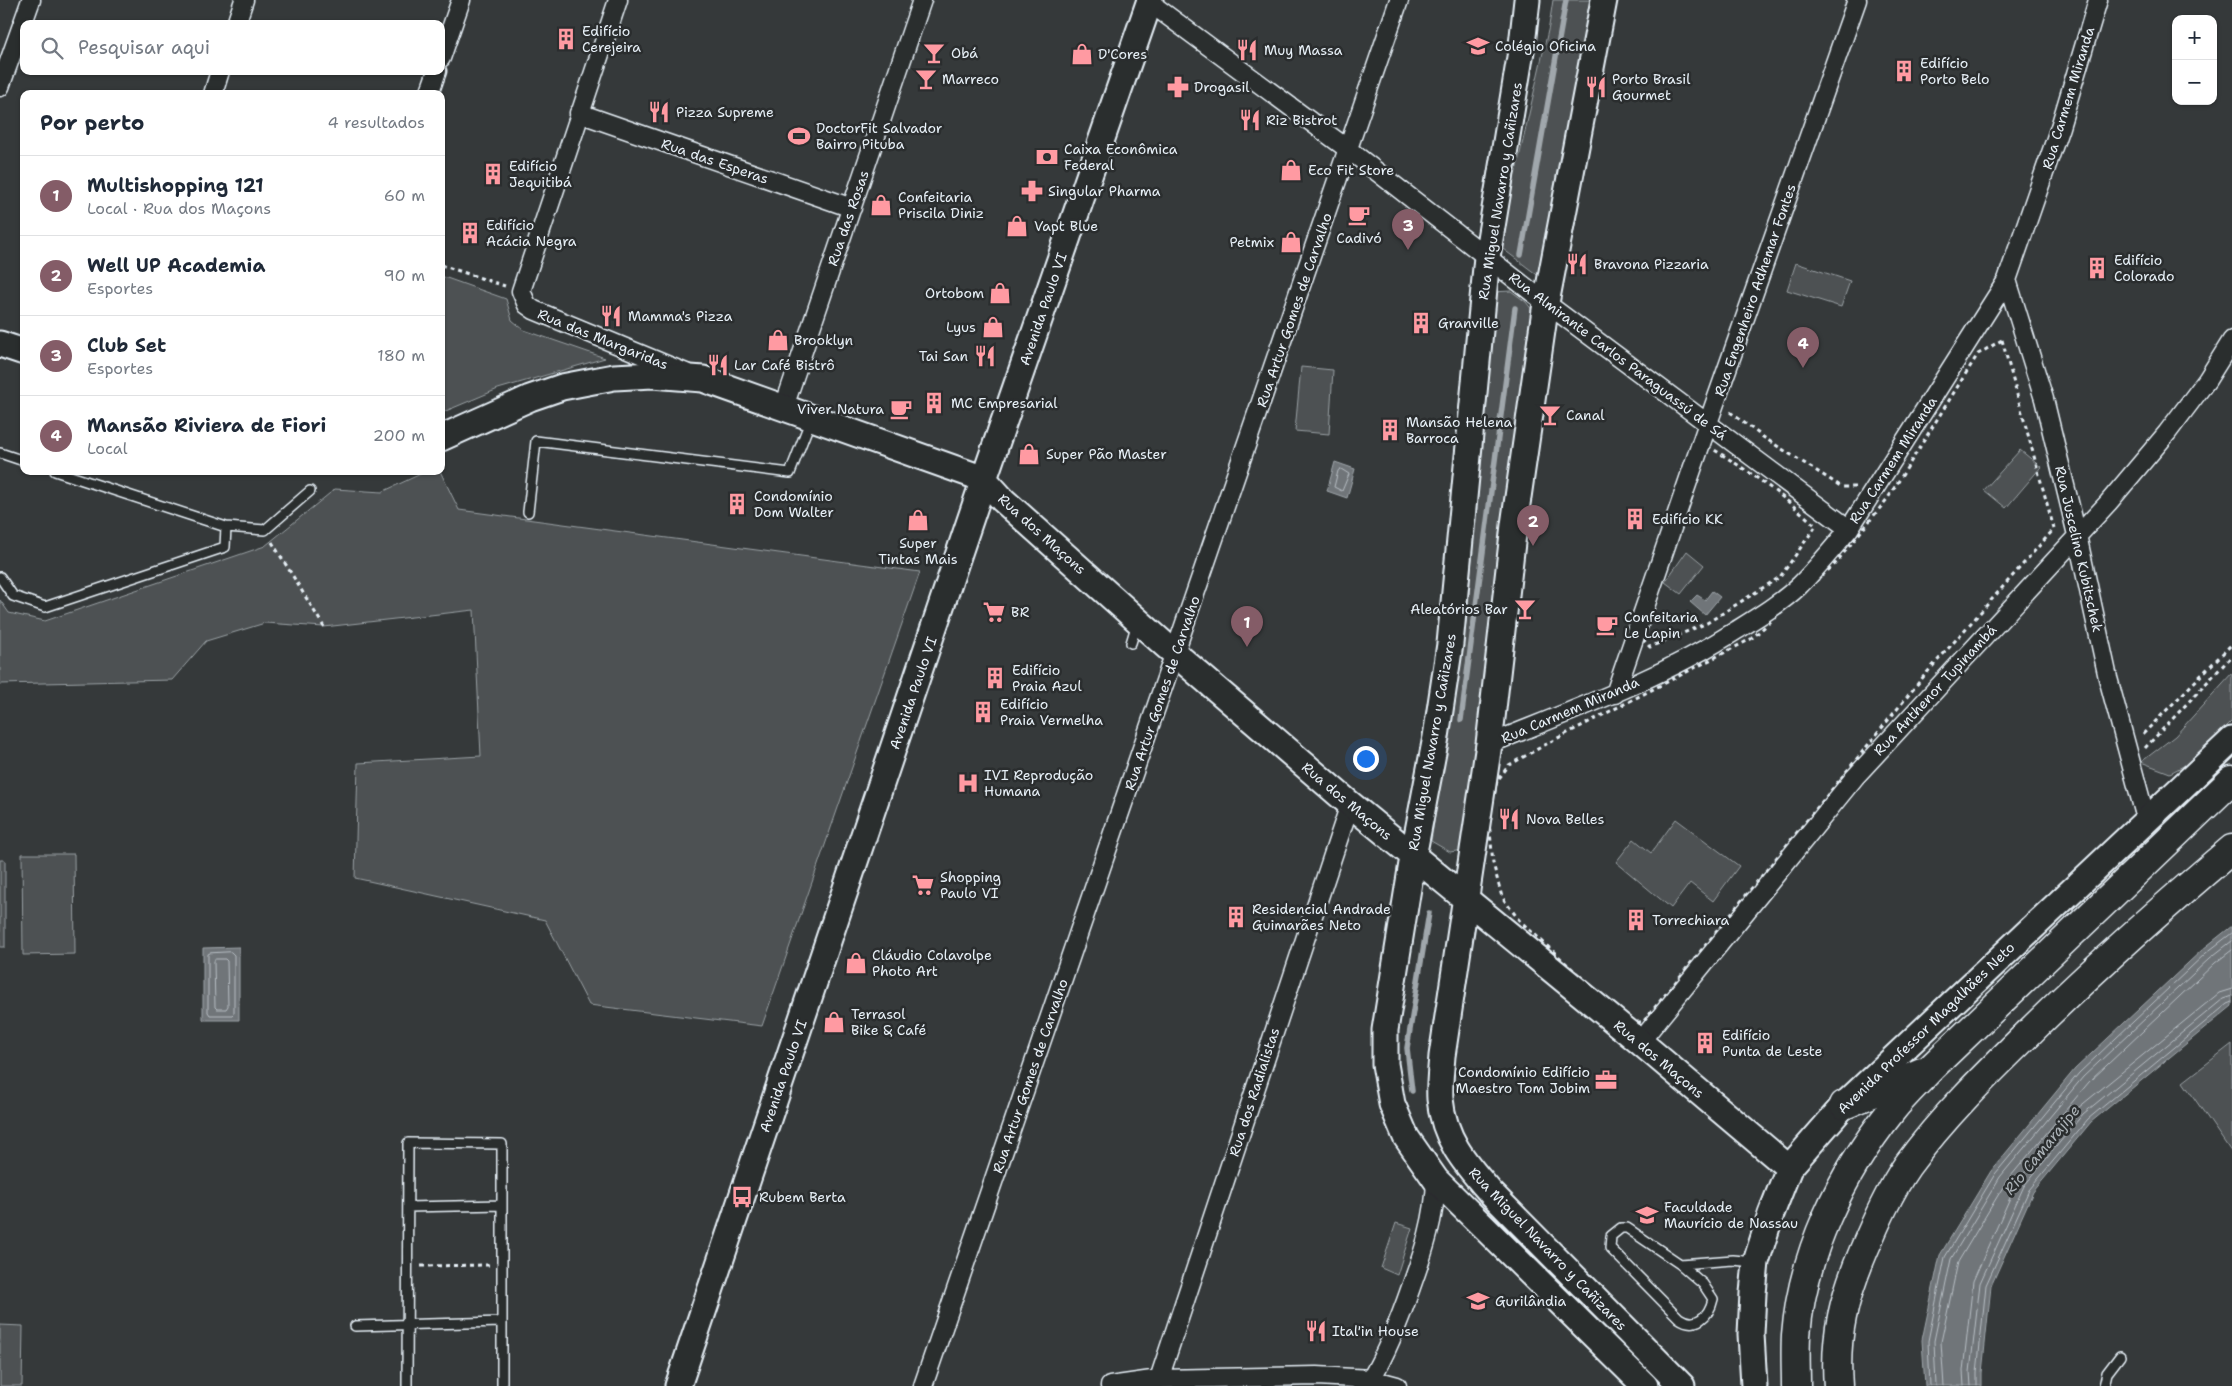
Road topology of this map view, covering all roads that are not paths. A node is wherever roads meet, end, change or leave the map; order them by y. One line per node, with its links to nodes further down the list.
1 (31, 0): 12 (street)
2 (244, 0): 13 (street)
3 (461, 0): 15 (street)
4 (618, 0): 21 (street)
5 (1399, 0): 22 (street, Rua Artur Gomes de Carvalho)
6 (1527, 0): 24 (street, Rua Miguel Navarro y Cañizares)
7 (1604, 0): 26 (street, Rua Miguel Navarro y Cañizares)
8 (1857, 0): 33 (street, Rua Engenheiro Adhemar Fontes)
9 (2098, 0): 25 (street, Rua Carmem Miranda)
10 (918, 1): 23 (street, Rua das Rosas)
11 (1149, 1): 22 (street, Rua Almirante Carlos Paraguassú de Sá); 38 (street, Avenida Paulo VI)
12 (24, 20)
13 (237, 20)
14 (20, 31): 18 (street)
15 (445, 46)
16 (219, 75): 19 (street)
17 (436, 75): 20 (street)
18 (0, 88)
19 (214, 90)
20 (430, 90)
21 (579, 113): 23 (street, Rua das Esperas); 30 (street, Rua das Margaridas)
22 (1349, 150): 24 (street, Rua Almirante Carlos Paraguassú de Sá); 45 (street, Rua Artur Gomes de Carvalho)
23 (852, 208): 31 (street, Rua das Rosas)
24 (1487, 257): 26 (street, Rua Almirante Carlos Paraguassú de Sá); 55 (street, Rua Miguel Navarro y Cañizares)
25 (2008, 280): 42 (street, Rua Carmem Miranda); 43 (street, Rua Juscelino Kubitschek)
26 (1546, 304): 33 (street, Rua Almirante Carlos Paraguassú de Sá); 48 (street, Rua Miguel Navarro y Cañizares)
27 (2232, 340): 43 (street, Rua Anthenor Tupinambá)
28 (0, 344): 29 (street)
29 (20, 351)
30 (702, 379): 31 (street, Rua das Margaridas); 34 (street)
31 (784, 407): 32 (street, Rua das Margaridas)
32 (812, 417): 38 (street, Rua das Margaridas); 40 (lane)
33 (1708, 423): 42 (street, Rua Almirante Carlos Paraguassú de Sá); 46 (street, Rua Engenheiro Adhemar Fontes)
34 (445, 436)
35 (0, 453): 36 (lane)
36 (20, 460)
37 (67, 475): 41 (lane)
38 (984, 479): 45 (street, Rua dos Maçons); 75 (street, Avenida Paulo VI)
39 (310, 491): 41 (lane)
40 (528, 512)
41 (226, 527): 44 (lane)
42 (1849, 529): 46 (street, Rua Carmem Miranda)
43 (2077, 535): 53 (street, Rua Juscelino Kubitschek); 57 (street, Rua Anthenor Tupinambá)
44 (0, 577)
45 (1176, 654): 52 (street, Rua dos Maçons); 76 (street, Rua Artur Gomes de Carvalho)
46 (1615, 694): 48 (street, Rua Carmem Miranda)
47 (2232, 740): 53 (street, Avenida Professor Magalhães Neto)
48 (1489, 744): 56 (street, Rua Miguel Navarro y Cañizares)
49 (2232, 770): 51 (main road)
50 (2232, 780): 51 (main road)
51 (2209, 803): 58 (main road)
52 (1350, 804): 55 (street, Rua dos Maçons); 70 (street, Rua dos Radialistas)
53 (2146, 819): 59 (street, Avenida Professor Magalhães Neto)
54 (2232, 849): 82 (main road)
55 (1413, 857): 56 (street, Rua dos Maçons); 61 (street, Rua Miguel Navarro y Cañizares)
56 (1467, 900): 57 (street, Rua dos Maçons); 80 (street, Rua Miguel Navarro y Cañizares)
57 (1640, 1042): 60 (street, Rua dos Maçons)
58 (1931, 1068): 59 (main road); 81 (main road)
59 (1844, 1105): 60 (street, Avenida Professor Magalhães Neto)
60 (1789, 1168): 64 (street, Avenida Professor Magalhães Neto)
61 (1436, 1180): 71 (street); 79 (street, Rua Miguel Navarro y Cañizares)
62 (502, 1205): 63 (lane); 63 (lane); 66 (lane)
63 (408, 1207): 67 (lane)
64 (1756, 1262): 65 (lane); 72 (street, Avenida Professor Magalhães Neto)
65 (1680, 1264): 65 (lane)
66 (502, 1322): 67 (lane); 74 (lane)
67 (407, 1324): 68 (lane); 73 (lane)
68 (355, 1326)
69 (2120, 1356): 83 (lane)
70 (1158, 1379): 71 (street); 77 (street)
71 (1371, 1379): 78 (street)
72 (1750, 1382)
73 (407, 1386)
74 (502, 1386)
75 (678, 1386)
76 (923, 1386)
77 (1110, 1386)
78 (1397, 1386)
79 (1645, 1386)
80 (1682, 1386)
81 (1796, 1386)
82 (1838, 1386)
83 (2104, 1386)

